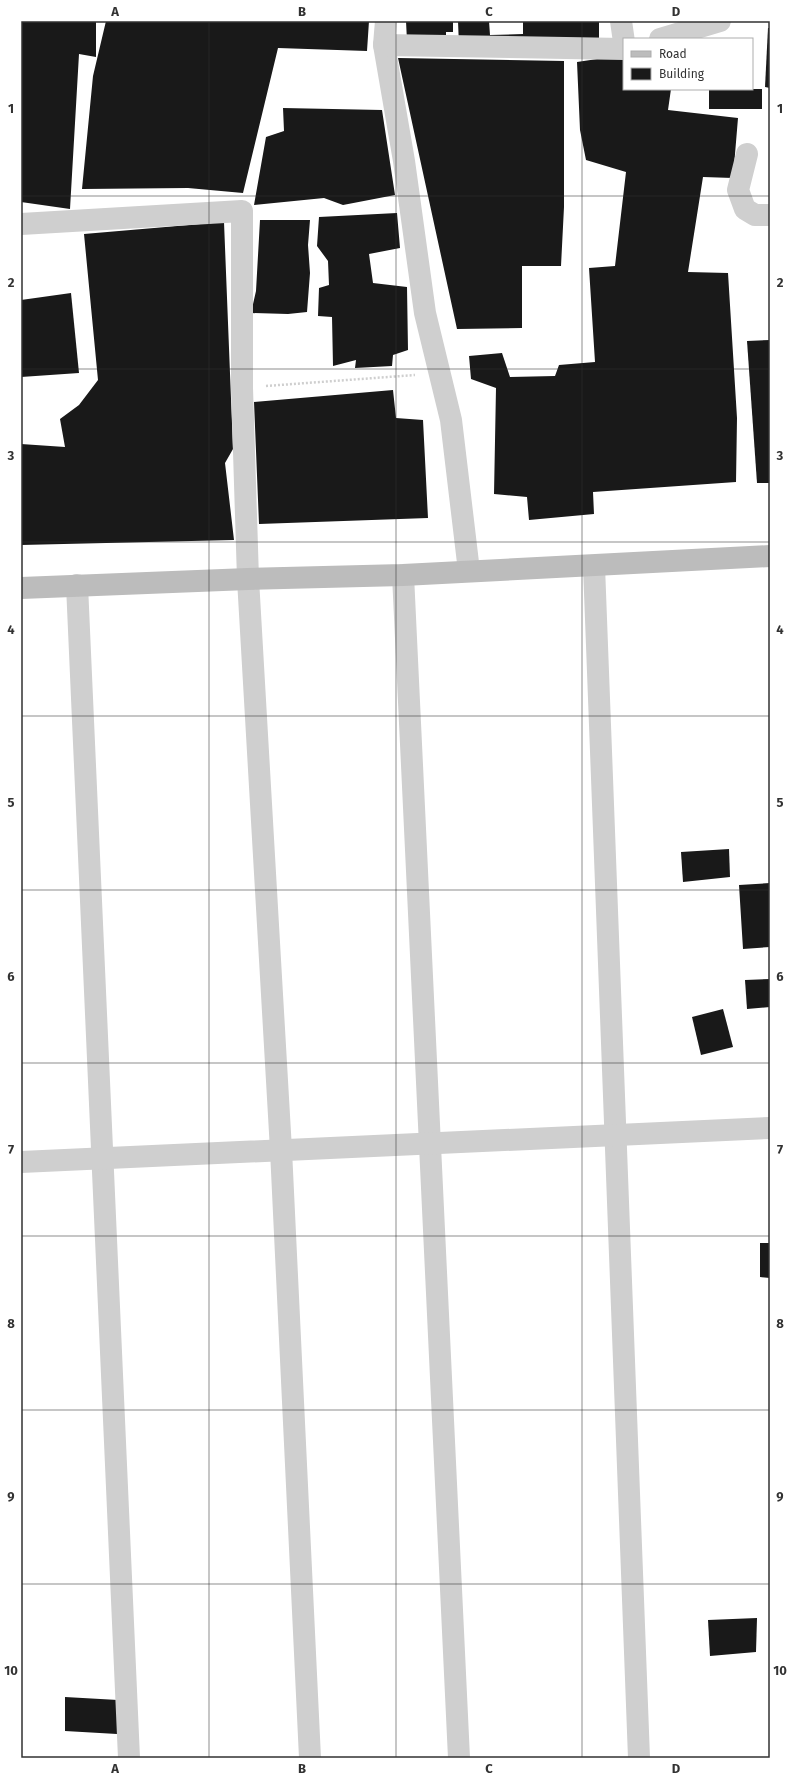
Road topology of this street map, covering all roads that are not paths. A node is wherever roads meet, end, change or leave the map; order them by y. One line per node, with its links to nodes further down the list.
1 (386, 21): 6 (street)
2 (620, 21): 4 (street)
3 (720, 21): 5 (street)
4 (623, 38)
5 (663, 38)
6 (384, 45): 7 (street); 13 (street)
7 (623, 49)
8 (747, 154): 9 (street)
9 (770, 215)
10 (21, 224): 15 (street)
11 (770, 556): 12 (street)
12 (594, 566): 13 (street); 19 (street)
13 (469, 571): 14 (street)
14 (403, 574): 15 (street); 20 (street)
15 (248, 579): 16 (street); 21 (street)
16 (78, 585): 17 (street); 22 (street)
17 (21, 588)
18 (770, 1128): 19 (street)
19 (616, 1135): 20 (street); 27 (street)
20 (430, 1144): 21 (street); 26 (street)
21 (281, 1150): 22 (street); 25 (street)
22 (103, 1159): 23 (street); 24 (street)
23 (21, 1162)
24 (129, 1758)
25 (310, 1758)
26 (460, 1758)
27 (639, 1758)

